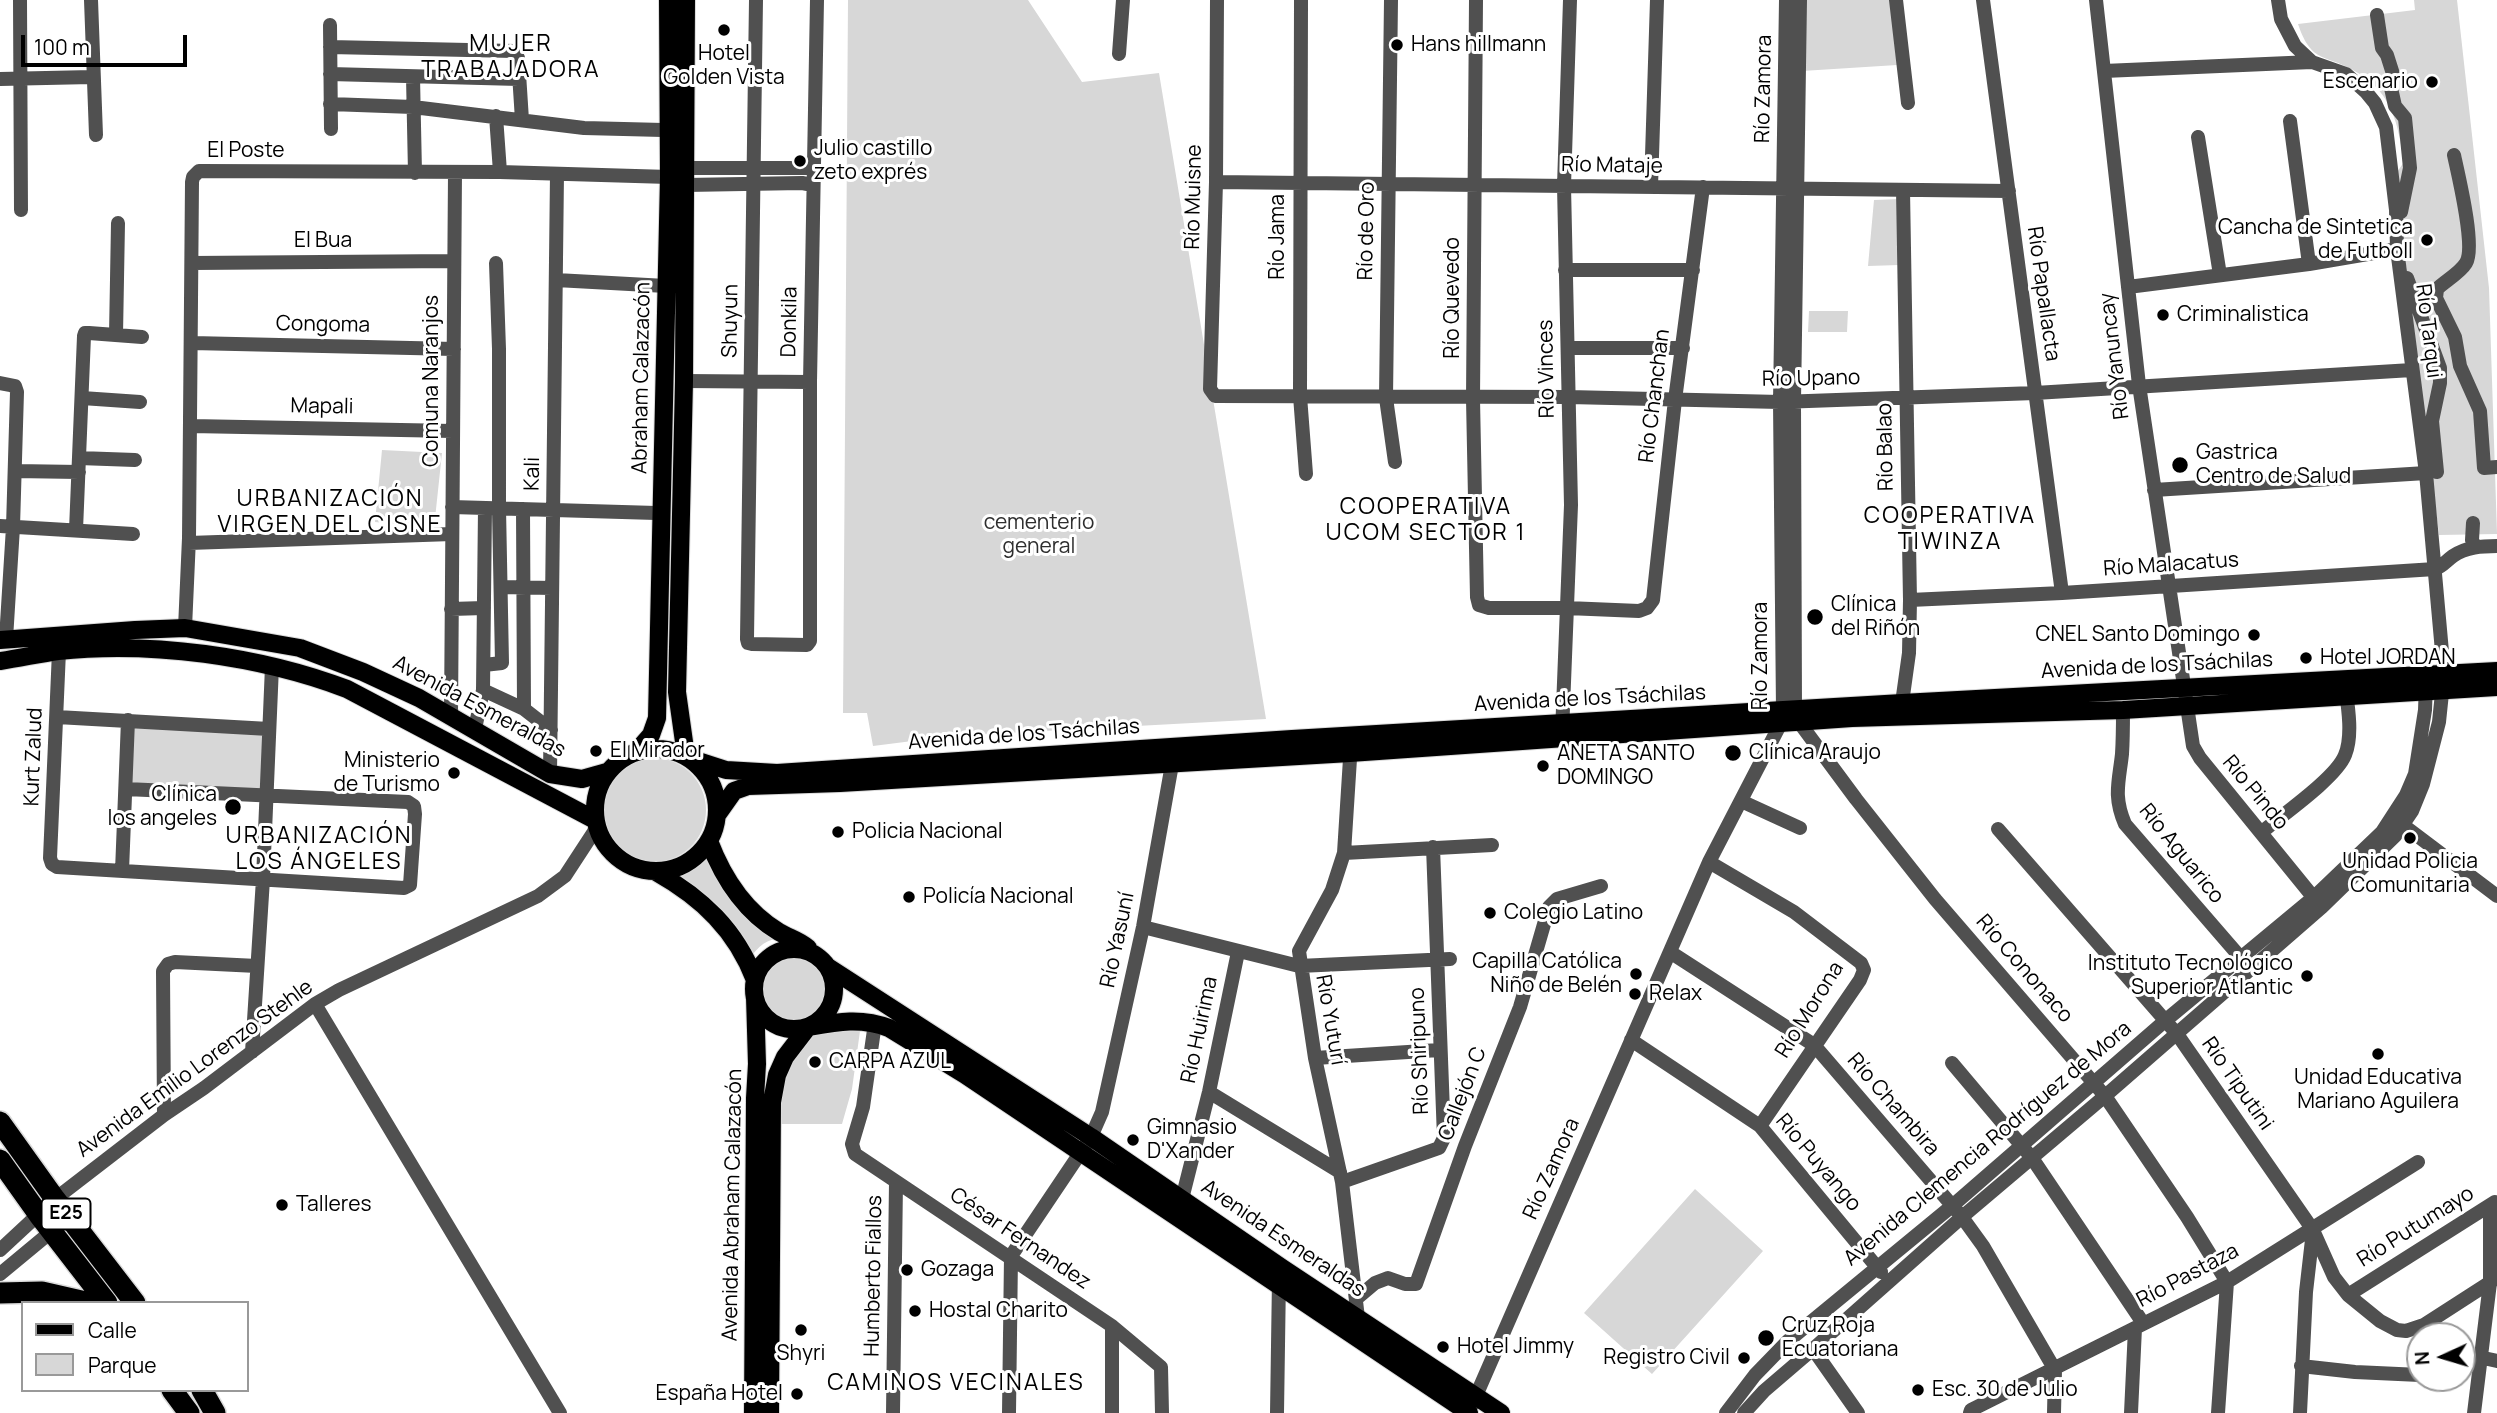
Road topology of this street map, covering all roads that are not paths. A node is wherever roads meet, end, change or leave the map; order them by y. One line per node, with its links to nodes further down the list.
1 (20, 0): 30 (street)
2 (91, 0): 28 (street)
3 (668, 0): 50 (main road, Abraham Calazacón)
4 (687, 0): 49 (main road, Abraham Calazacón)
5 (756, 0): 43 (street, Shuyun)
6 (817, 0): 44 (street, Donkila)
7 (1122, 0): 23 (street)
8 (1217, 0): 51 (street, Río Muisne)
9 (1301, 0): 52 (street, Río Jama)
10 (1391, 0): 54 (street, Río de Oro)
11 (1476, 0): 56 (street, Río Quevedo)
12 (1570, 0): 57 (street, Río Vinces)
13 (1657, 0): 58 (street)
14 (1786, 0): 60 (street, Río Zamora)
15 (1800, 0): 60 (street, Río Zamora)
16 (1896, 0): 32 (street)
17 (1983, 0): 62 (street, Río Papallacta)
18 (2096, 0): 25 (street, Río Yanuncay)
19 (2278, 0): 24 (street, Río Tarqui)
20 (2377, 15): 106 (street)
21 (330, 25): 22 (street)
22 (330, 47): 26 (street); 31 (street)
23 (1119, 54)
24 (2312, 62): 25 (street); 65 (street, Río Tarqui)
25 (2104, 71): 75 (street, Río Yanuncay)
26 (330, 74): 27 (street); 33 (street)
27 (413, 77): 31 (street); 34 (street)
28 (92, 78): 30 (street); 40 (street)
29 (0, 79): 30 (street)
30 (20, 79): 63 (street)
31 (519, 79): 36 (street)
32 (1908, 103)
33 (330, 104): 34 (street); 38 (street)
34 (414, 107): 35 (street); 46 (street)
35 (496, 116): 36 (street); 45 (street)
36 (522, 120): 39 (street)
37 (2290, 121): 69 (street)
38 (331, 130)
39 (663, 130)
40 (96, 135)
41 (2198, 137): 72 (street)
42 (2454, 155): 104 (street)
43 (754, 168): 44 (street); 49 (street); 53 (street, Shuyun)
44 (814, 168): 55 (street, Donkila)
45 (500, 172): 47 (street, El Poste); 48 (street, El Poste)
46 (415, 173): 47 (street, El Poste); 67 (street, El Poste)
47 (455, 173): 66 (street, Comuna Naranjos)
48 (557, 174): 50 (street, El Poste); 73 (street, Kali)
49 (686, 176): 53 (street); 83 (main road, Abraham Calazacón)
50 (669, 177): 74 (main road, Abraham Calazacón)
51 (1216, 182): 52 (street, Río Mataje); 89 (street, Río Muisne)
52 (1299, 183): 54 (street, Río Mataje); 90 (street, Río Jama)
53 (754, 184): 55 (street); 86 (street, Shuyun)
54 (1389, 184): 56 (street, Río Mataje); 94 (street, Río de Oro)
55 (813, 185): 84 (street, Donkila)
56 (1475, 185): 57 (street, Río Mataje); 95 (street, Río Quevedo)
57 (1564, 186): 58 (street, Río Mataje); 70 (street, Río Vinces)
58 (1651, 187): 59 (street, Río Mataje)
59 (1703, 187): 60 (street, Río Mataje); 71 (street, Río Chanchan)
60 (1790, 189): 61 (street, Río Mataje); 97 (street, Río Zamora)
61 (1903, 190): 62 (street, Río Mataje); 92 (street, Río Balao)
62 (2009, 191): 88 (street, Río Papallacta)
63 (21, 210)
64 (118, 223): 76 (street)
65 (2397, 249): 69 (street); 82 (street, Río Tarqui)
66 (454, 261): 67 (street, El Bua); 81 (street, Comuna Naranjos)
67 (192, 263): 78 (street, El Poste)
68 (496, 263): 110 (street)
69 (2309, 264): 72 (street)
70 (1565, 270): 71 (street); 79 (street, Río Vinces)
71 (1693, 270): 80 (street, Río Chanchan)
72 (2220, 275): 75 (street)
73 (556, 280): 74 (street); 112 (street, Kali)
74 (666, 286): 159 (main road, Abraham Calazacón)
75 (2128, 287): 87 (street, Río Yanuncay)
76 (116, 335): 77 (street); 93 (street)
77 (142, 337)
78 (192, 343): 81 (street, Congoma); 99 (street, El Poste)
79 (1569, 348): 80 (street); 91 (street, Río Vinces)
80 (1683, 348): 96 (street, Río Chanchan)
81 (454, 349): 100 (street, Comuna Naranjos)
82 (2412, 370): 87 (street, Río Upano); 106 (street, Río Tarqui)
83 (684, 382): 86 (street); 161 (main road, Abraham Calazacón)
84 (810, 382): 86 (street); 134 (street, Donkila)
85 (0, 383): 105 (street)
86 (751, 383): 134 (street, Shuyun)
87 (2139, 385): 88 (street, Río Upano); 108 (street, Río Yanuncay)
88 (2035, 393): 92 (street, Río Upano); 127 (street, Río Papallacta)
89 (1212, 394): 90 (street, Río Upano)
90 (1300, 396): 94 (street, Río Upano); 107 (street, Río Jama)
91 (1569, 397): 95 (street, Río Upano); 96 (street, Río Upano); 130 (street, Río Vinces)
92 (1906, 397): 97 (street, Río Upano); 128 (street, Río Balao)
93 (82, 398): 98 (street); 103 (street)
94 (1386, 398): 95 (street, Río Upano); 102 (street, Río de Oro)
95 (1474, 399): 130 (street, Río Quevedo)
96 (1675, 400): 97 (street, Río Upano); 130 (street, Río Chanchan)
97 (1787, 401): 151 (street, Río Zamora)
98 (140, 402)
99 (191, 426): 100 (street, Mapali); 119 (street, El Poste)
100 (453, 431): 109 (street, Comuna Naranjos)
101 (135, 460): 103 (street)
102 (1395, 462)
103 (79, 465): 105 (street); 116 (street)
104 (2491, 467)
105 (15, 471): 115 (street)
106 (2432, 473): 108 (street); 122 (street, Río Tarqui)
107 (1306, 474)
108 (2154, 490): 123 (street, Río Yanuncay)
109 (452, 507): 110 (street); 118 (street, Comuna Naranjos)
110 (492, 508): 111 (street); 124 (street); 129 (street)
111 (523, 509): 112 (street); 125 (street)
112 (553, 510): 113 (street); 126 (street, Kali)
113 (656, 513)
114 (2473, 523): 121 (street)
115 (7, 527): 116 (street); 133 (street)
116 (76, 530): 117 (street)
117 (133, 534)
118 (452, 534): 119 (street); 131 (street, Comuna Naranjos)
119 (189, 543): 132 (street, El Poste)
120 (2497, 546): 121 (street)
121 (2475, 547): 122 (street)
122 (2435, 569): 123 (street, Río Malacatus); 142 (street, Río Tarqui)
123 (2169, 586): 127 (street, Río Malacatus); 146 (street, Río Yanuncay)
124 (500, 587): 125 (street); 137 (street)
125 (523, 588): 126 (street); 138 (street)
126 (552, 588): 156 (street, Kali)
127 (2062, 593): 128 (street, Río Malacatus)
128 (1910, 600): 147 (street, Río Balao)
129 (484, 608): 131 (street); 139 (street)
130 (1567, 608): 157 (street, Río Vinces)
131 (451, 609): 150 (street, Comuna Naranjos)
132 (185, 628): 133 (main road, Avenida Esmeraldas); 150 (main road, Avenida Esmeraldas)
133 (3, 640)
134 (748, 643)
135 (59, 651): 136 (main road); 140 (main road); 152 (street, Kurt Zalud)
136 (0, 661)
137 (502, 663): 138 (street); 139 (street)
138 (523, 663): 148 (street)
139 (484, 665): 145 (street)
140 (272, 666): 154 (street); 168 (main road)
141 (2497, 671): 142 (main road, Avenida de los Tsáchilas)
142 (2435, 682): 143 (main road, Avenida de los Tsáchilas); 144 (main road, Avenida de los Tsáchilas); 169 (street, Avenida Clemencia Rodríguez de Mora); 183 (street, Avenida Clemencia Rodríguez de Mora)
143 (2345, 687): 146 (main road, Avenida de los Tsáchilas); 172 (street)
144 (2497, 687)
145 (483, 690): 148 (street); 155 (street)
146 (2185, 696): 147 (main road, Avenida de los Tsáchilas); 149 (main road, Avenida de los Tsáchilas); 172 (street, Río Pindo)
147 (1902, 703): 151 (main road, Avenida de los Tsáchilas)
148 (524, 709): 156 (street)
149 (2123, 710): 151 (main road, Avenida de los Tsáchilas); 189 (street, Río Aguarico)
150 (451, 715): 155 (main road, Avenida Esmeraldas)
151 (1789, 716): 157 (main road, Avenida de los Tsáchilas); 166 (street, Río Zamora); 204 (street, Río Cononaco)
152 (57, 717): 153 (street); 178 (street, Kurt Zalud)
153 (128, 720): 154 (street); 164 (street)
154 (269, 729): 165 (street)
155 (475, 729): 163 (main road, Avenida Esmeraldas)
156 (551, 730): 163 (street, Kali)
157 (1562, 730): 158 (main road, Avenida de los Tsáchilas)
158 (1351, 745): 160 (main road, Avenida de los Tsáchilas); 176 (street, Río Yuturí)
159 (637, 751): 161 (main road); 162 (main road)
160 (1174, 755): 161 (main road, Avenida de los Tsáchilas); 167 (main road, Avenida de los Tsáchilas); 184 (street, Río Yasuní)
161 (688, 757): 167 (main road)
162 (607, 772): 163 (main road, Avenida Esmeraldas); 168 (main road)
163 (550, 774)
164 (126, 789): 165 (street); 178 (street)
165 (267, 796): 180 (street); 180 (street)
166 (1741, 801): 170 (street); 177 (street, Río Zamora)
167 (717, 814): 173 (main road)
168 (596, 824): 179 (main road); 193 (street, Avenida Emilio Lorenzo Stehle)
169 (2403, 825): 182 (street); 183 (street, Avenida Clemencia Rodríguez de Mora)
170 (1800, 828)
171 (1998, 829): 194 (street, Río Tiputini)
172 (2262, 832): 183 (street, Río Pindo)
173 (709, 841): 179 (main road); 188 (main road, Avenida Esmeraldas)
174 (1492, 845): 175 (street)
175 (1433, 847): 176 (street); 187 (street, Río Shiripuno)
176 (1344, 853): 191 (street, Río Yuturí)
177 (1709, 862): 186 (street, Río Zamora); 199 (street, Río Morona)
178 (122, 871): 180 (street)
179 (656, 872): 192 (main road, Avenida Abraham Calazacón)
180 (263, 879): 190 (street)
181 (1601, 886): 238 (street, Callejón C)
182 (2497, 896)
183 (2317, 902): 189 (street, Avenida Clemencia Rodríguez de Mora)
184 (1143, 927): 185 (street); 210 (street, Río Yasuní)
185 (1238, 952): 191 (street); 205 (street, Río Huirima)
186 (1670, 952): 198 (street, Río Zamora); 199 (street, Río Chambira)
187 (1442, 959): 191 (street); 200 (street, Río Shiripuno)
188 (823, 962): 192 (main road); 196 (main road); 210 (main road, Avenida Esmeraldas)
189 (2245, 963): 194 (street, Avenida Clemencia Rodríguez de Mora); 197 (street, Avenida Clemencia Rodríguez de Mora)
190 (257, 966): 201 (street); 207 (street)
191 (1299, 966): 202 (street, Río Yuturí)
192 (755, 988): 196 (main road); 257 (main road, Avenida Abraham Calazacón)
193 (315, 1004): 201 (street, Avenida Emilio Lorenzo Stehle); 256 (street)
194 (2166, 1020): 197 (street, Río Tiputini); 204 (street, Avenida Clemencia Rodríguez de Mora)
195 (875, 1023): 196 (main road, Avenida Esmeraldas); 212 (main road, Avenida Esmeraldas); 217 (street, César Fernandez)
196 (808, 1027): 258 (main road, Avenida Abraham Calazacón)
197 (2176, 1034): 206 (street, Avenida Clemencia Rodríguez de Mora); 224 (street, Río Tiputini)
198 (1632, 1040): 209 (street, Río Puyango); 252 (street, Río Zamora)
199 (1814, 1045): 209 (street, Río Morona); 221 (street, Río Chambira)
200 (1439, 1050): 202 (street); 216 (street, Río Shiripuno)
201 (252, 1052): 207 (street, Avenida Emilio Lorenzo Stehle)
202 (1315, 1058): 216 (street, Río Yuturí)
203 (1952, 1063): 211 (street)
204 (2095, 1083): 206 (street, Río Cononaco); 211 (street, Avenida Clemencia Rodríguez de Mora)
205 (1209, 1093): 216 (street); 219 (street, Río Huirima)
206 (2105, 1096): 213 (street, Avenida Clemencia Rodríguez de Mora); 232 (street, Río Cononaco)
207 (164, 1115): 218 (street, Avenida Emilio Lorenzo Stehle)
208 (0, 1122): 218 (highway, E25)
209 (1760, 1126): 227 (street, Río Puyango)
210 (1091, 1137): 212 (street, Río Yasuní); 219 (main road, Avenida Esmeraldas)
211 (2022, 1146): 213 (street); 221 (street, Avenida Clemencia Rodríguez de Mora)
212 (1081, 1153): 226 (street, Río Yasuní); 229 (main road, Avenida Esmeraldas)
213 (2032, 1158): 221 (street, Avenida Clemencia Rodríguez de Mora); 239 (street)
214 (0, 1160): 223 (highway, E25)
215 (2418, 1162): 224 (street, Río Pastaza)
216 (1341, 1177): 238 (street, Río Yuturí)
217 (896, 1182): 226 (street, César Fernandez); 259 (street, Humberto Fiallos)
218 (55, 1199): 222 (highway, E25); 223 (street, Avenida Emilio Lorenzo Stehle)
219 (1182, 1199): 229 (main road, Avenida Esmeraldas)
220 (2494, 1203): 230 (street); 234 (street, Río Putumayo)
221 (1957, 1211): 227 (street, Avenida Clemencia Rodríguez de Mora); 231 (street, Avenida Clemencia Rodríguez de Mora); 248 (street, Río Chambira)
222 (69, 1217): 223 (street, Avenida Emilio Lorenzo Stehle); 237 (highway, E25)
223 (45, 1223): 225 (street, Avenida Emilio Lorenzo Stehle); 228 (street, Avenida Emilio Lorenzo Stehle); 236 (highway, E25)
224 (2313, 1230): 232 (street, Río Pastaza); 234 (street, Río Putumayo); 246 (street)
225 (0, 1250)
226 (1011, 1256): 240 (street, César Fernandez); 260 (street)
227 (1877, 1267): 231 (street, Río Puyango); 242 (street, Avenida Clemencia Rodríguez de Mora)
228 (0, 1274)
229 (1280, 1277): 238 (main road, Avenida Esmeraldas); 252 (main road, Avenida Esmeraldas); 263 (street)
230 (2493, 1281): 234 (street); 243 (street)
231 (1889, 1282): 241 (street, Avenida Clemencia Rodríguez de Mora)
232 (2227, 1282): 239 (street, Río Pastaza); 269 (street)
233 (0, 1293): 235 (highway)
234 (2348, 1295)
235 (81, 1301)
236 (105, 1301)
237 (133, 1301)
238 (1357, 1308): 252 (main road, Avenida Esmeraldas)
239 (2139, 1325): 248 (street, Río Pastaza); 268 (street)
240 (1112, 1326): 261 (street); 262 (street, César Fernandez)
241 (1813, 1349): 247 (street, Avenida Clemencia Rodríguez de Mora); 265 (street)
242 (1775, 1354): 247 (street); 253 (street, Avenida Clemencia Rodríguez de Mora)
243 (2479, 1357): 244 (street); 245 (street); 271 (street)
244 (2476, 1358)
245 (2497, 1361)
246 (2301, 1366): 249 (street); 270 (street)
247 (1788, 1368): 253 (street, Avenida Clemencia Rodríguez de Mora)
248 (2055, 1370): 266 (street, Río Pastaza); 267 (street)
249 (2406, 1374)
250 (174, 1392): 254 (highway)
251 (203, 1392): 255 (highway)
252 (1470, 1409): 264 (main road, Avenida Esmeraldas)
253 (1737, 1410)
254 (190, 1413)
255 (215, 1413)
256 (560, 1413)
257 (753, 1413)
258 (771, 1413)
259 (893, 1413)
260 (1009, 1413)
261 (1112, 1413)
262 (1162, 1413)
263 (1277, 1413)
264 (1501, 1413)
265 (1858, 1413)
266 (1970, 1413)
267 (2054, 1413)
268 (2131, 1413)
269 (2218, 1413)
270 (2300, 1413)
271 (2474, 1413)

